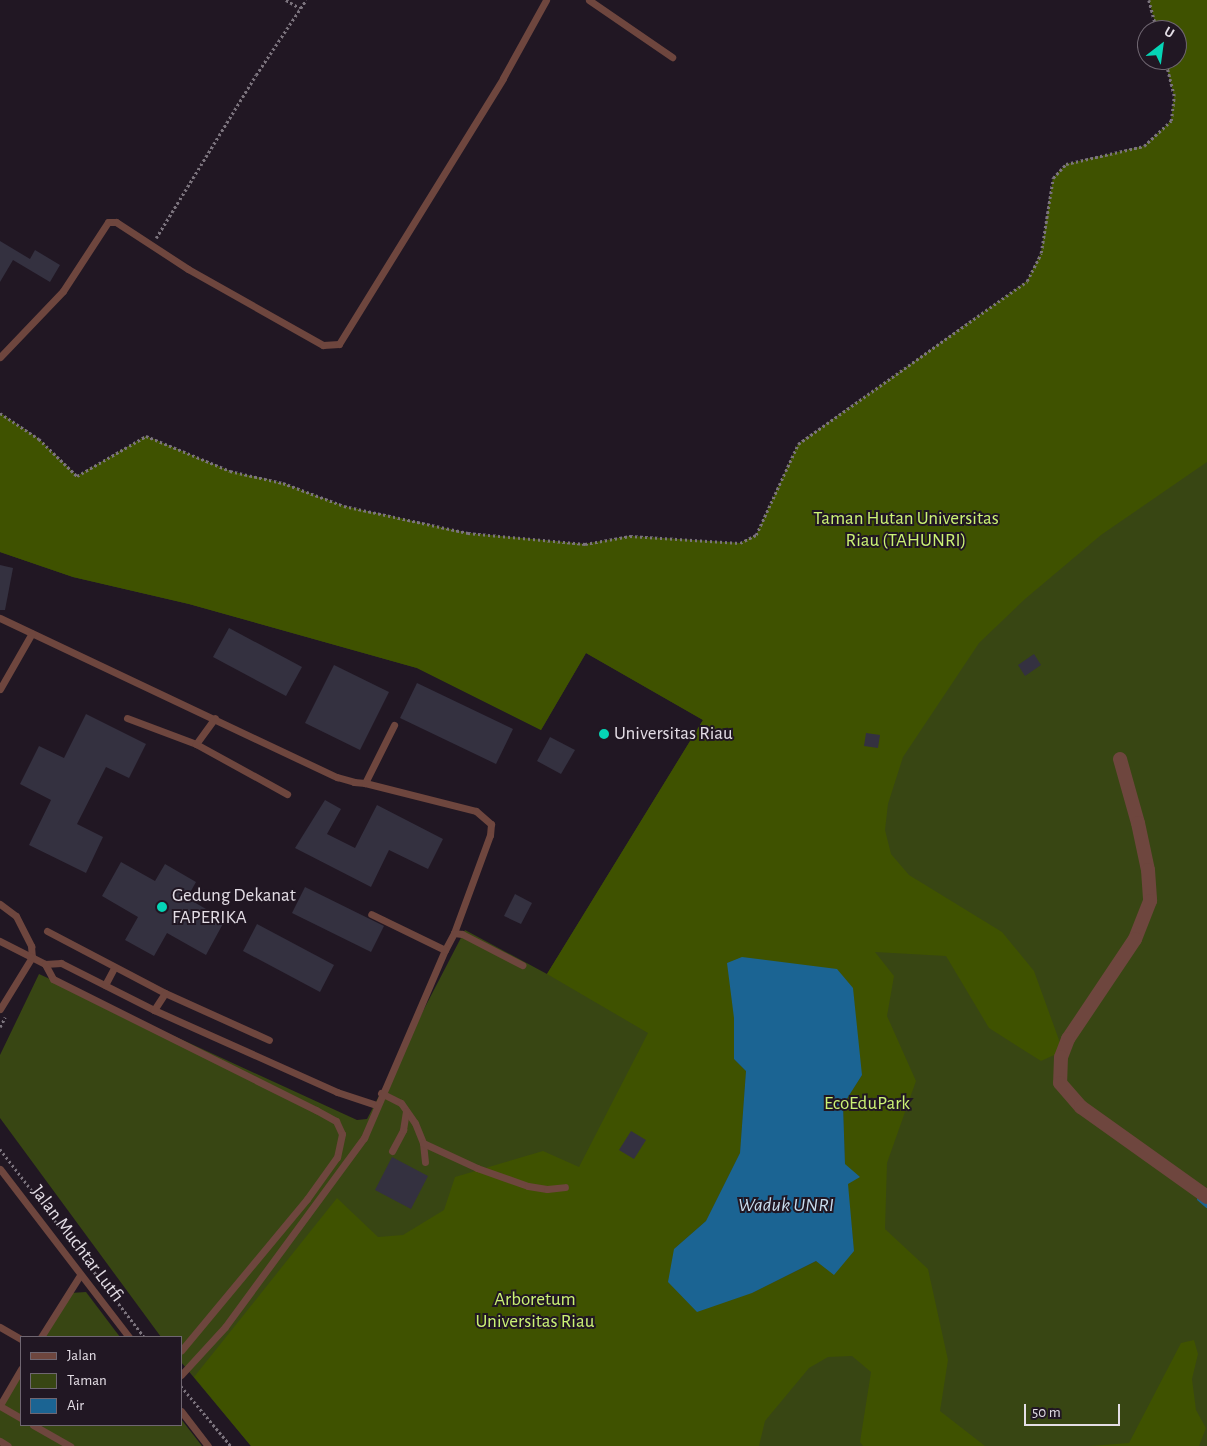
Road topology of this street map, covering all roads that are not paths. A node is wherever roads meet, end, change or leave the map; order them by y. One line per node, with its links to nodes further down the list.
1 (546, 0): 4 (lane)
2 (589, 0): 3 (lane)
3 (672, 58)
4 (0, 357)
5 (0, 618): 6 (lane)
6 (32, 633): 7 (lane); 9 (lane)
7 (0, 689)
8 (127, 718): 11 (lane)
9 (215, 718): 11 (lane); 13 (lane)
10 (394, 725): 13 (lane)
11 (196, 744): 14 (lane)
12 (1120, 759): 38 (street)
13 (365, 784): 18 (lane)
14 (287, 794)
15 (0, 904): 21 (lane)
16 (371, 914): 20 (lane)
17 (47, 932): 24 (lane)
18 (454, 933): 20 (lane); 23 (lane)
19 (0, 941): 21 (lane)
20 (445, 950): 30 (lane)
21 (32, 958): 22 (lane); 27 (lane)
22 (45, 964): 25 (lane); 44 (lane)
23 (522, 965)
24 (114, 968): 25 (lane); 26 (lane)
25 (106, 985): 28 (lane)
26 (165, 993): 28 (lane); 29 (lane)
27 (1, 1006)
28 (154, 1010): 31 (lane)
29 (269, 1040)
30 (382, 1093): 31 (lane); 32 (lane)
31 (376, 1105): 46 (lane)
32 (406, 1111): 33 (lane); 34 (lane)
33 (423, 1143): 35 (lane); 37 (lane)
34 (392, 1151)
35 (425, 1162)
36 (0, 1169): 39 (lane, Jalan Muchtar Lutfi)
37 (565, 1187)
38 (1207, 1197)
39 (80, 1277): 41 (lane); 42 (lane, Jalan Muchtar Lutfi)
40 (0, 1327): 43 (lane)
41 (42, 1336)
42 (128, 1336)
43 (20, 1337)
44 (182, 1350)
45 (20, 1371): 47 (lane)
46 (182, 1374)
47 (0, 1405): 49 (lane)
48 (182, 1412): 54 (lane)
49 (20, 1417)
50 (35, 1426): 53 (lane)
51 (0, 1441): 52 (lane)
52 (8, 1446)
53 (70, 1446)
54 (208, 1446)

